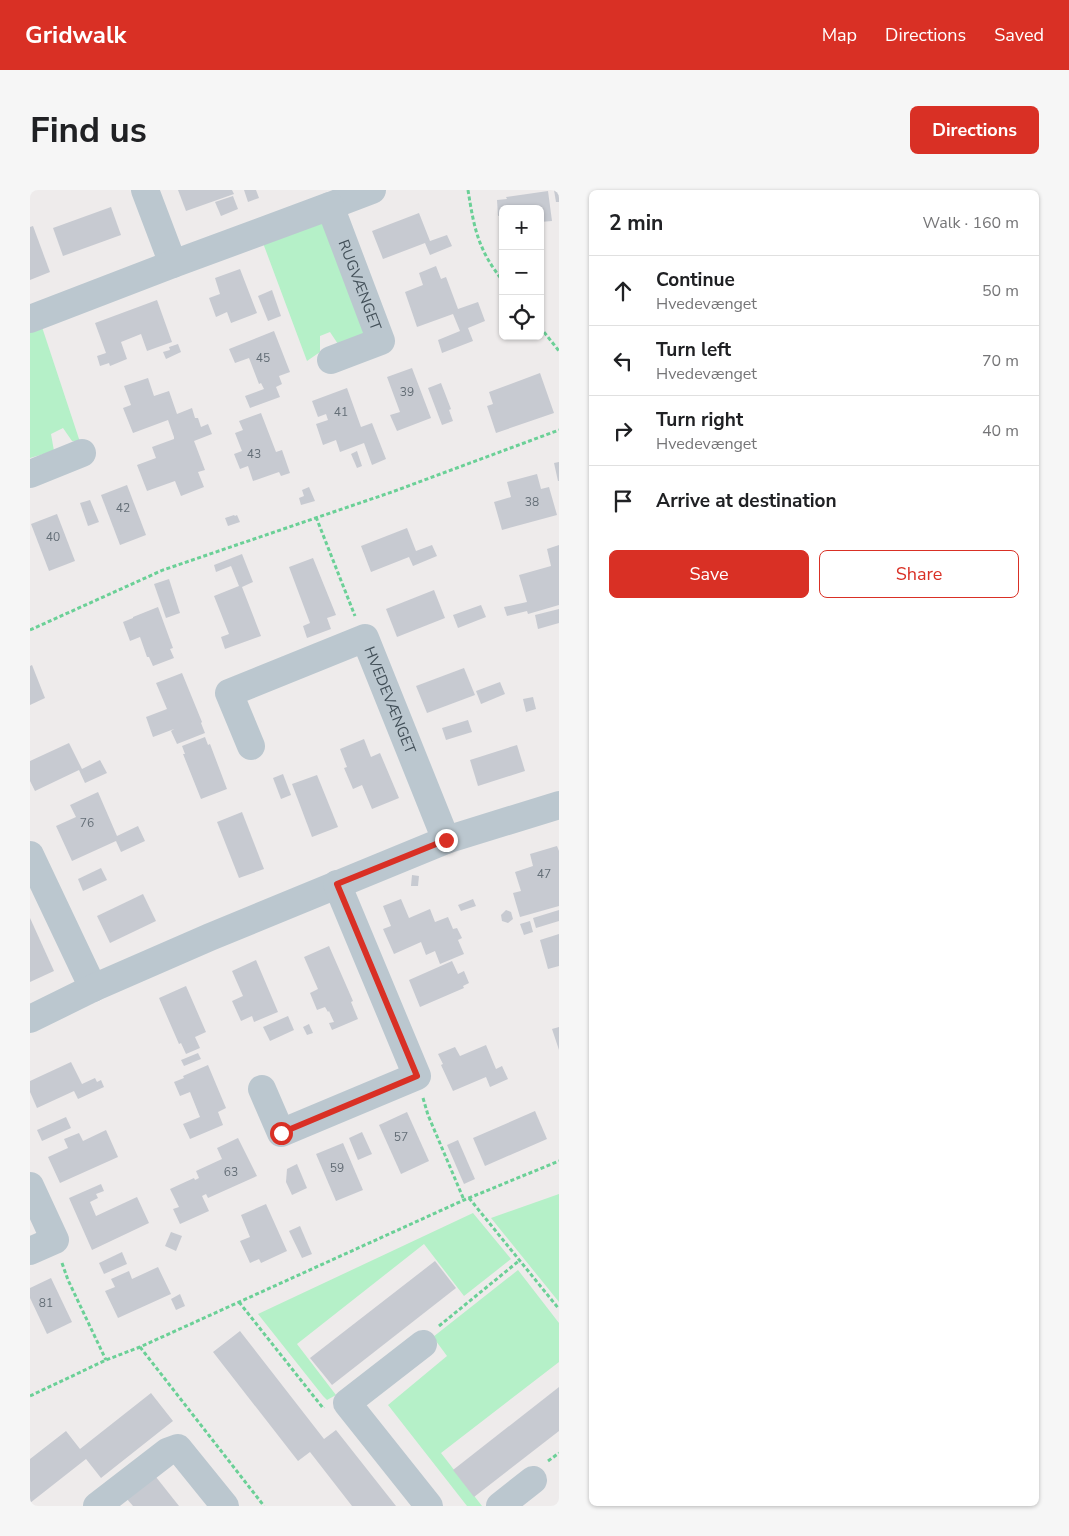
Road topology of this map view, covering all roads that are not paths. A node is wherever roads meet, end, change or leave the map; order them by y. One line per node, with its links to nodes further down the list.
1 (145, 190): 4 (street)
2 (372, 190): 3 (street)
3 (330, 206): 4 (street); 6 (street, RUGVÆNGET)
4 (173, 264): 5 (street)
5 (30, 319)
6 (331, 360)
7 (82, 453): 8 (street)
8 (30, 474)
9 (251, 746): 11 (street, HVEDEVÆNGET)
10 (559, 805): 11 (street)
11 (446, 840): 13 (street)
12 (30, 855): 14 (street)
13 (337, 884): 14 (street); 16 (street)
14 (93, 988): 15 (street)
15 (30, 1019)
16 (262, 1089)
17 (30, 1186): 18 (street)
18 (30, 1251)
19 (423, 1344): 23 (street)
20 (540, 1475): 24 (street)
21 (96, 1506): 22 (street)
22 (225, 1506)
23 (429, 1506)
24 (500, 1506)

